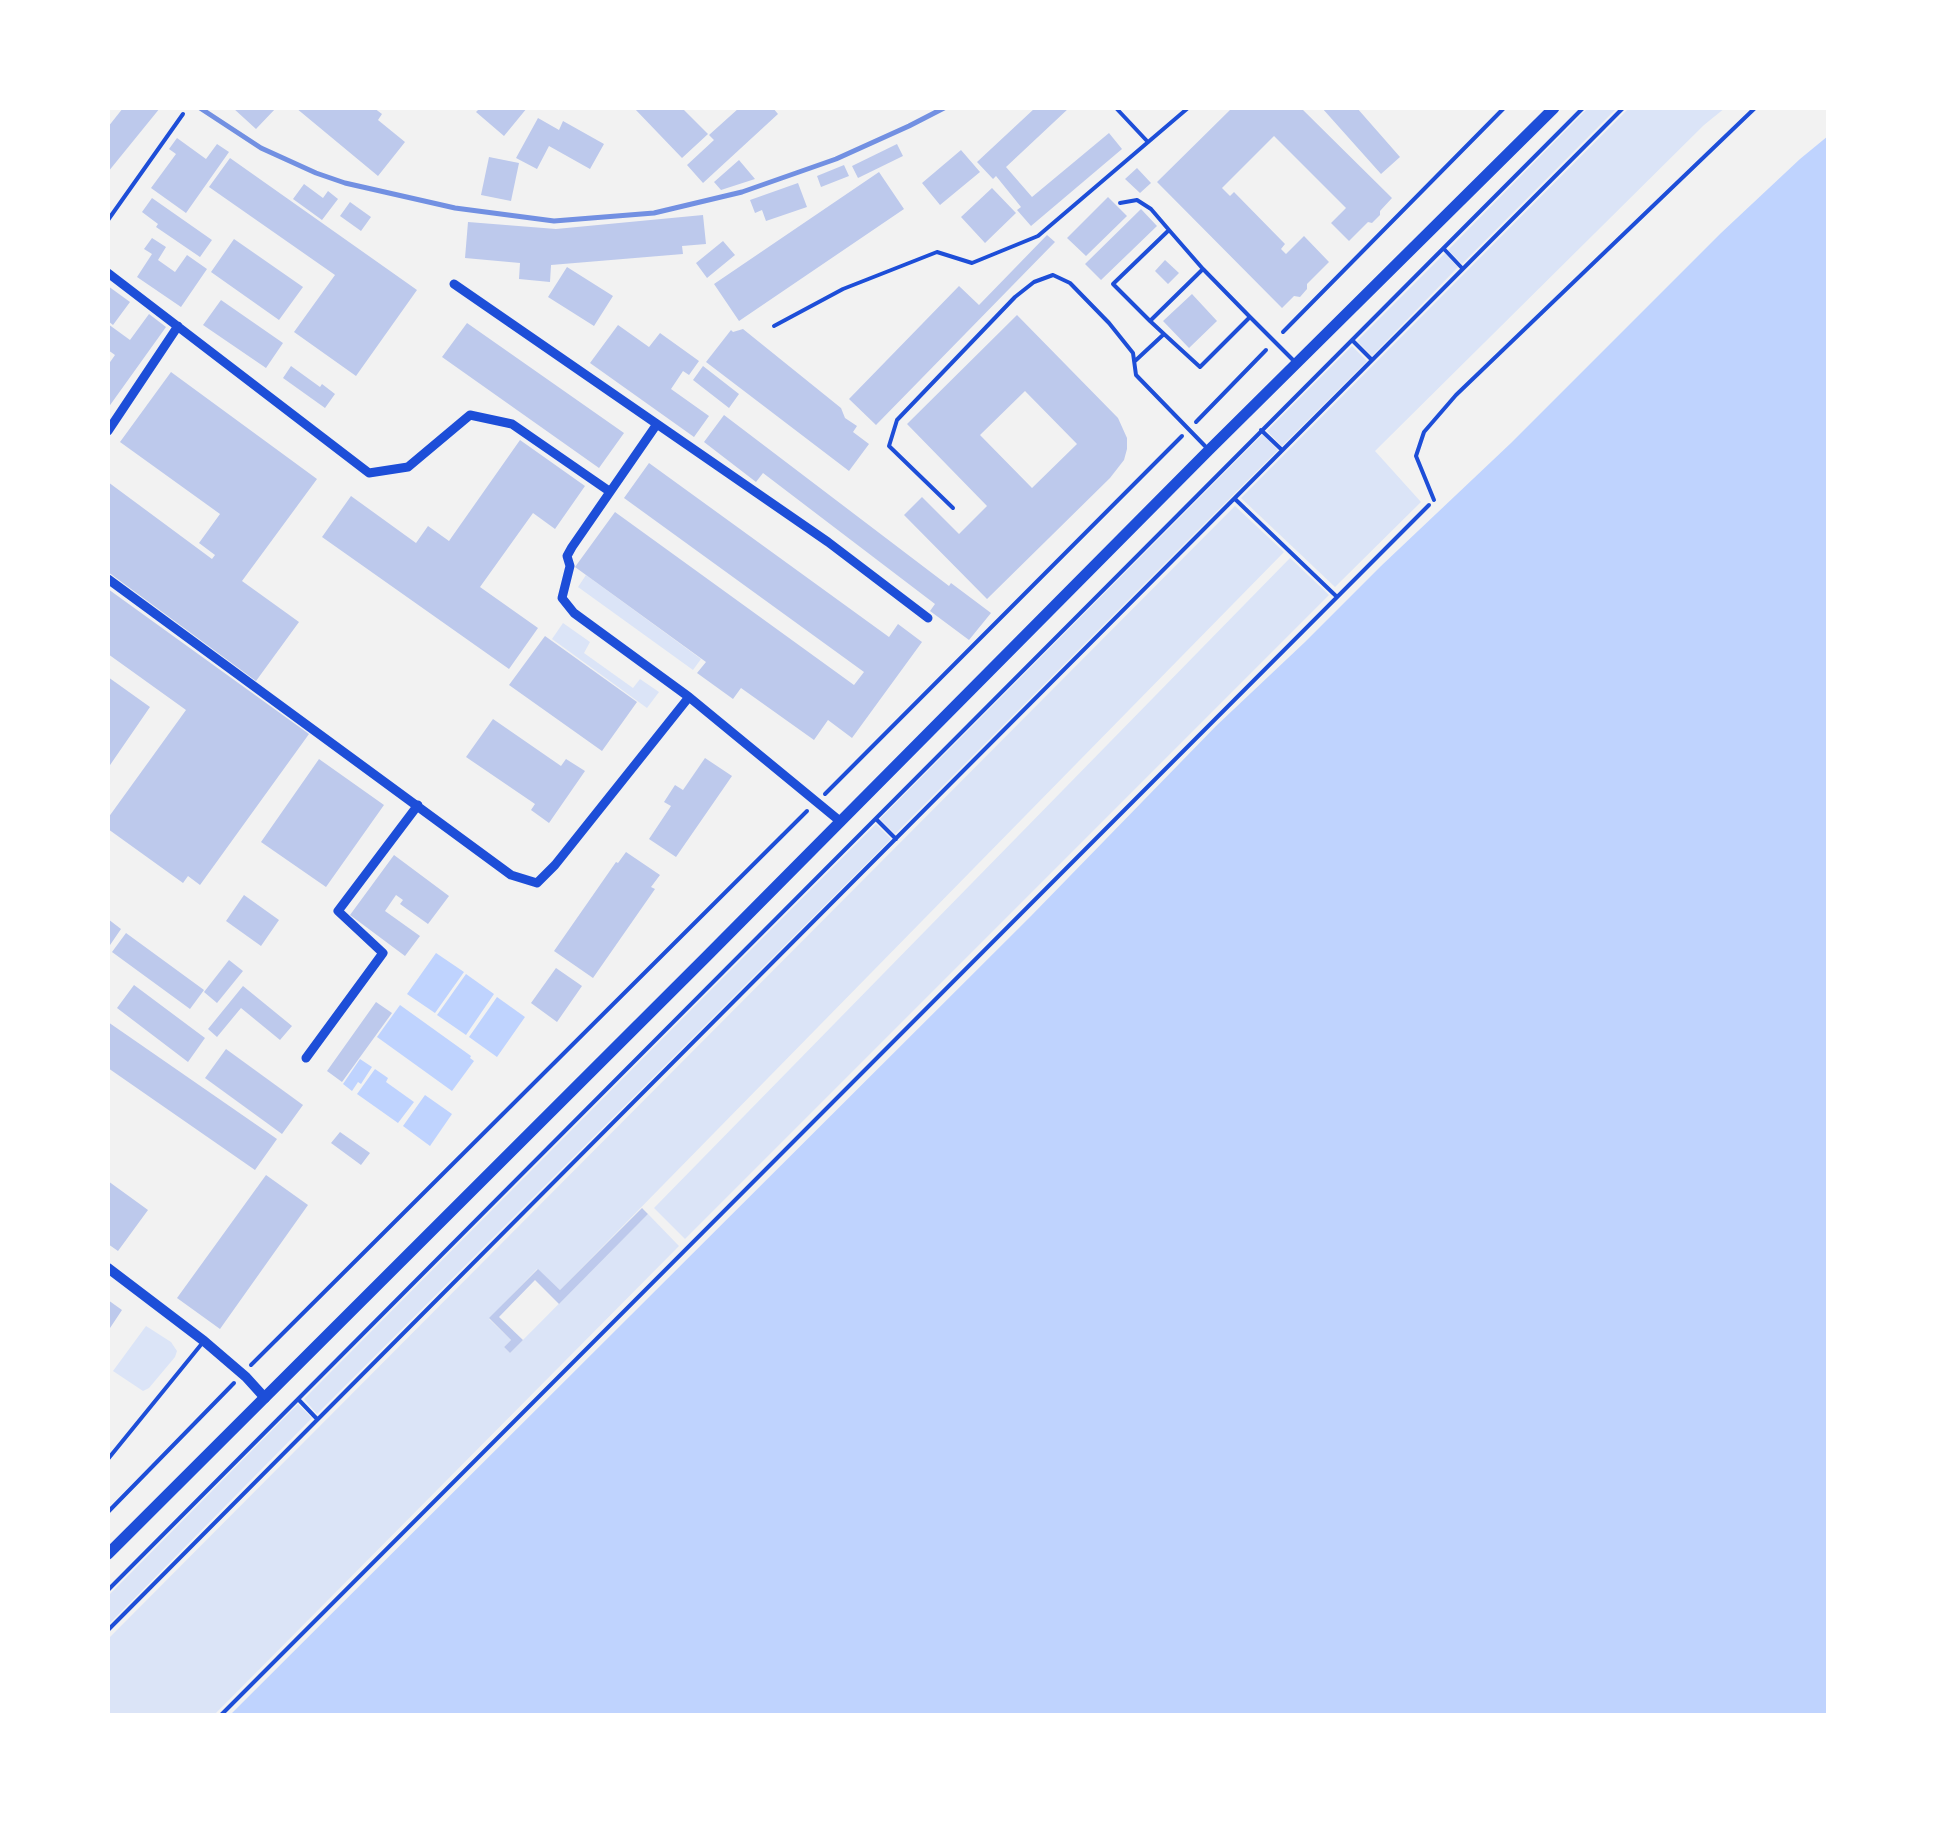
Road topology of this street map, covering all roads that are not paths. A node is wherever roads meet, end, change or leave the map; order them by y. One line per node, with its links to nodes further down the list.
1 (1116, 108): 6 (lane)
2 (1188, 108): 6 (lane)
3 (1554, 108): 19 (main road)
4 (1756, 108): 24 (lane)
5 (183, 114): 8 (lane)
6 (1147, 141): 16 (lane)
7 (1120, 203): 9 (lane)
8 (108, 220)
9 (1169, 230): 10 (lane); 14 (lane)
10 (1203, 269): 13 (lane); 14 (lane)
11 (108, 273): 15 (street)
12 (454, 284): 20 (street)
13 (1250, 318): 17 (lane); 19 (lane)
14 (1150, 321): 17 (lane)
15 (178, 326): 21 (street); 23 (street)
16 (774, 326)
17 (1164, 334): 18 (lane)
18 (1134, 362): 22 (lane); 25 (lane)
19 (1297, 364): 22 (main road)
20 (657, 424): 23 (street); 27 (street)
21 (108, 431)
22 (1209, 450): 30 (main road)
23 (609, 490): 28 (street)
24 (1434, 500)
25 (953, 508)
26 (108, 579): 29 (street)
27 (928, 618)
28 (689, 697): 29 (street); 30 (street)
29 (418, 805): 31 (street)
30 (841, 822): 34 (main road)
31 (306, 1058)
32 (108, 1268): 33 (street)
33 (204, 1342): 34 (street); 35 (lane)
34 (265, 1398): 36 (main road)
35 (108, 1459)
36 (108, 1554)

